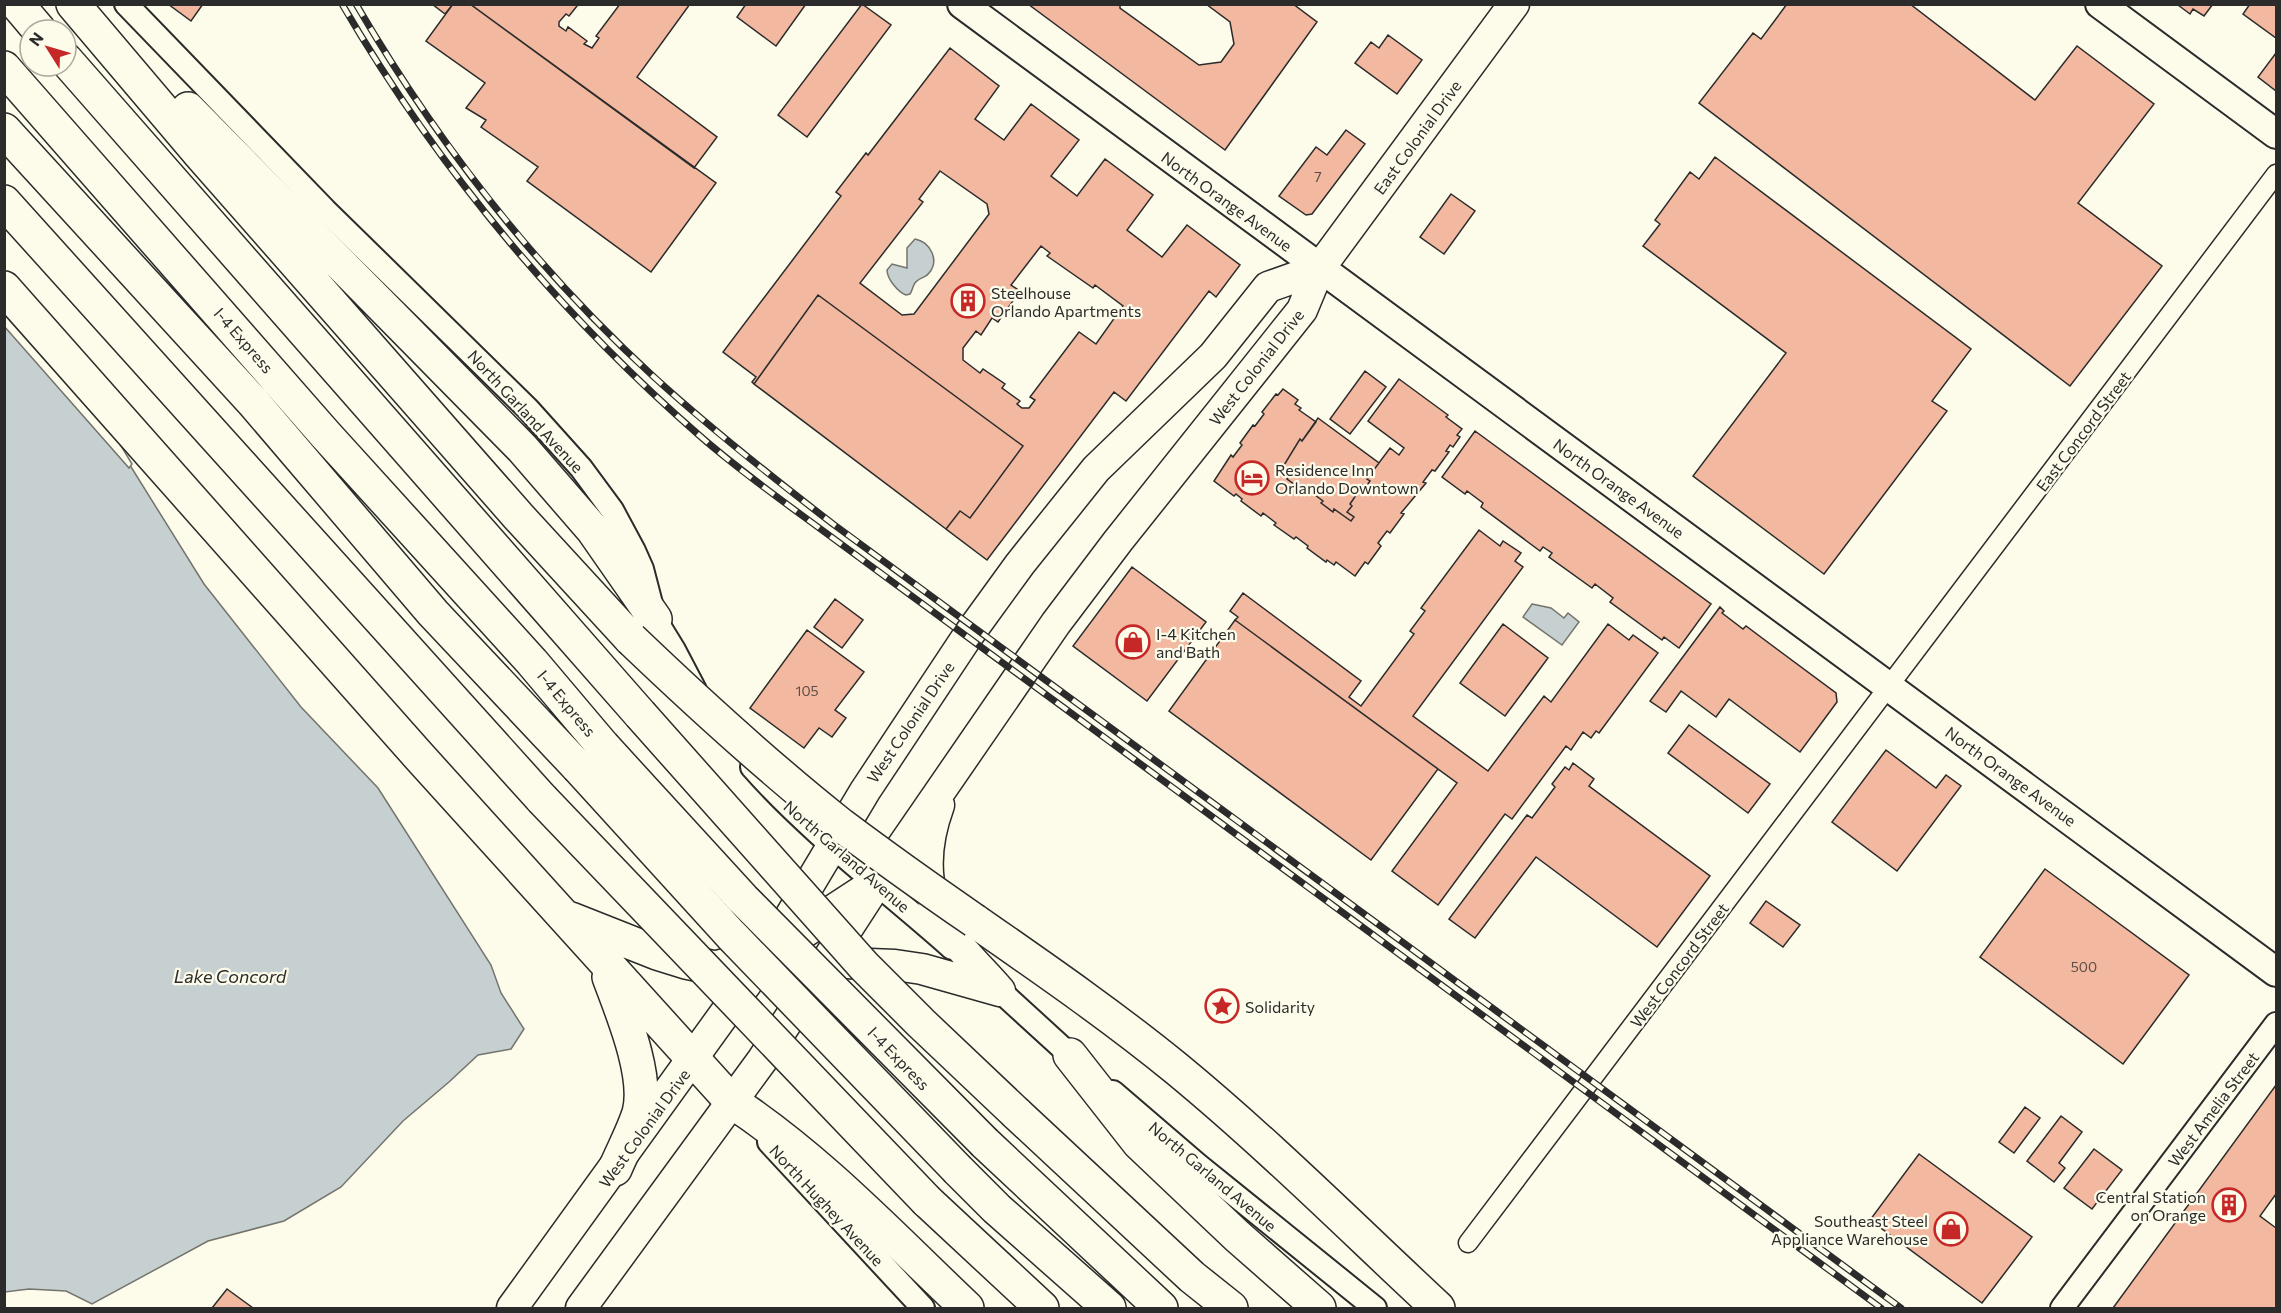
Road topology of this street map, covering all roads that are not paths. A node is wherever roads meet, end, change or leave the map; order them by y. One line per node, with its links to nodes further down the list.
1 (17, 4): 8 (highway)
2 (72, 4): 17 (highway)
3 (86, 4): 17 (highway)
4 (126, 4): 17 (street, North Garland Avenue)
5 (962, 4): 15 (main road, North Orange Avenue)
6 (1514, 4): 15 (highway, East Colonial Drive)
7 (2100, 4): 12 (main road)
8 (29, 18)
9 (4, 68): 40 (highway, I-4 Express, bridge)
10 (78, 74): 41 (highway, bridge)
11 (4, 130): 39 (highway, I-4 Express, bridge)
12 (2277, 134)
13 (2277, 174): 18 (street, East Concord Street)
14 (4, 202): 38 (highway, bridge)
15 (1319, 269): 18 (main road, North Orange Avenue); 19 (highway, West Colonial Drive); 20 (highway, West Colonial Drive)
16 (4, 288): 22 (highway)
17 (643, 629): 20 (street, North Garland Avenue); 44 (highway, bridge)
18 (1889, 687): 26 (main road, North Orange Avenue); 33 (street, West Concord Street)
19 (960, 762): 21 (highway, West Colonial Drive); 27 (highway)
20 (831, 846): 21 (street, North Garland Avenue); 25 (highway, West Colonial Drive)
21 (877, 883): 24 (highway, West Colonial Drive); 25 (highway); 27 (street, North Garland Avenue)
22 (563, 916): 23 (highway); 25 (highway)
23 (604, 961): 30 (highway); 32 (highway)
24 (826, 961): 25 (highway); 27 (highway); 31 (highway, West Colonial Drive)
25 (760, 965): 30 (highway, West Colonial Drive)
26 (2277, 972)
27 (1000, 991): 29 (street, North Garland Avenue)
28 (2277, 1024): 45 (street, West Amelia Street)
29 (1070, 1055): 42 (highway); 43 (street, North Garland Avenue)
30 (693, 1060): 31 (highway); 32 (highway, West Colonial Drive)
31 (731, 1101): 35 (highway, West Colonial Drive); 36 (street, North Hughey Avenue); 37 (highway)
32 (615, 1169): 34 (highway, West Colonial Drive)
33 (1468, 1243)
34 (513, 1308)
35 (581, 1308)
36 (923, 1308)
37 (967, 1308)
38 (1042, 1308)
39 (1109, 1308)
40 (1161, 1308)
41 (1231, 1308)
42 (1319, 1308)
43 (1375, 1308)
44 (1438, 1308)
45 (2062, 1308)

